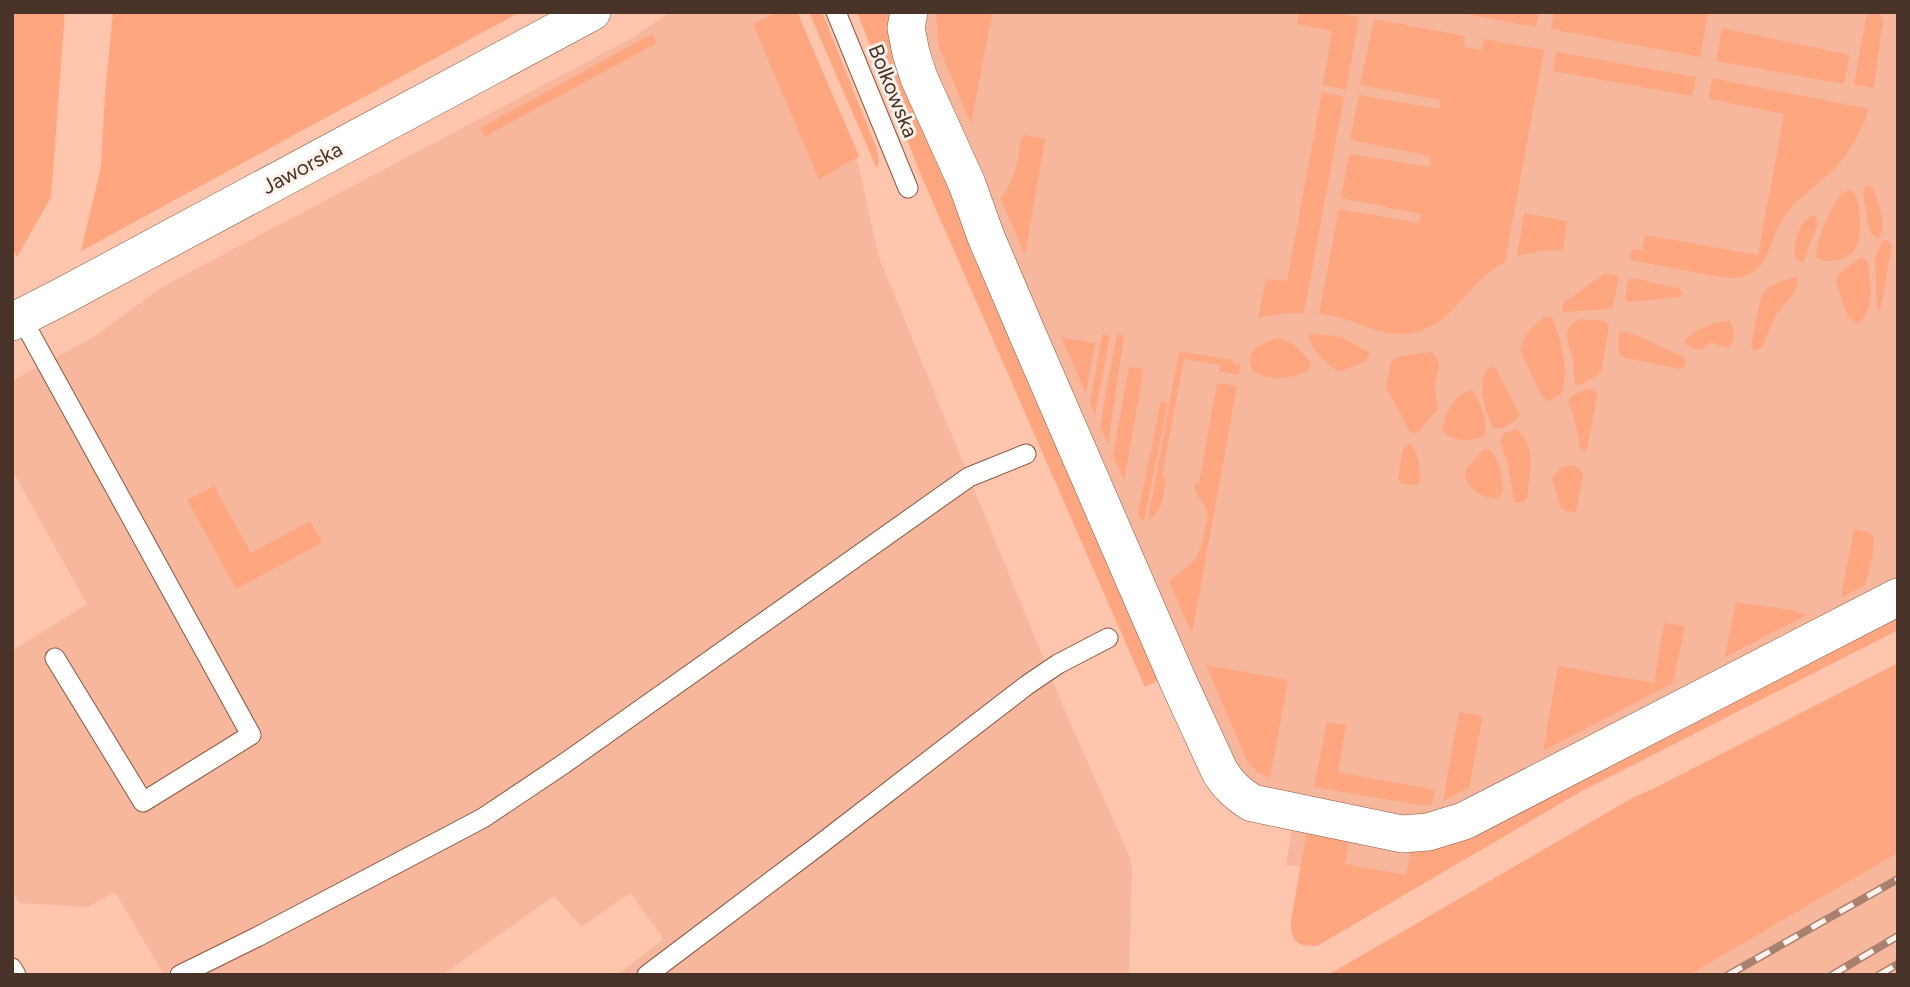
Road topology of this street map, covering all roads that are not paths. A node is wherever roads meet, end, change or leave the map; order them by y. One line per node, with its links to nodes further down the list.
1 (592, 12): 5 (street, Jaworska)
2 (836, 12): 4 (lane, Bolkowska)
3 (909, 12): 7 (street)
4 (908, 188)
5 (17, 319): 9 (lane)
6 (1026, 454): 12 (lane)
7 (1898, 597)
8 (1108, 638): 13 (lane)
9 (55, 658)
10 (12, 968): 11 (lane)
11 (16, 975)
12 (180, 975)
13 (647, 975)

